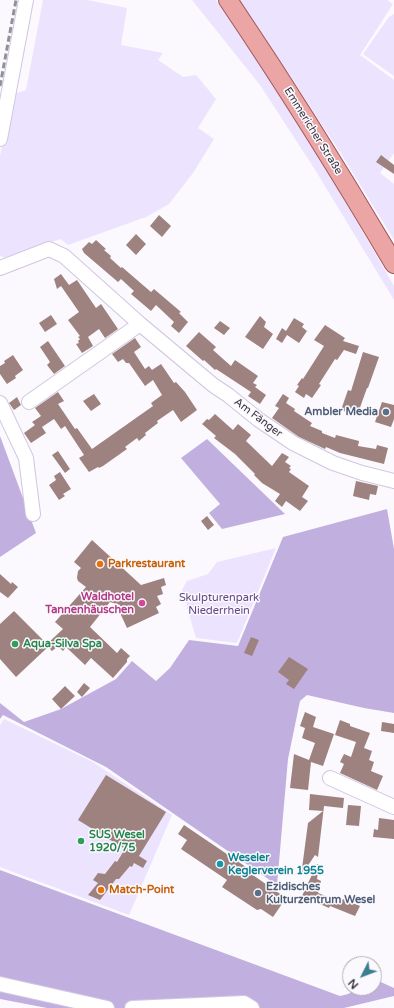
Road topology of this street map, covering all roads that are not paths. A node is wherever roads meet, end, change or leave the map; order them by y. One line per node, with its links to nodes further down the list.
1 (26, 0): 3 (street)
2 (228, 0): 4 (main road, Emmericher Straße)
3 (0, 139)
4 (394, 264)
5 (0, 268): 6 (street, Am Fänger)
6 (140, 324): 7 (street); 9 (street, Am Fänger)
7 (29, 402)
8 (0, 403): 10 (street)
9 (394, 481)
10 (33, 514)
11 (330, 778): 12 (street)
12 (394, 807)
13 (0, 984): 14 (street)
14 (107, 1008)
15 (132, 1008): 16 (street)
16 (252, 1008)

